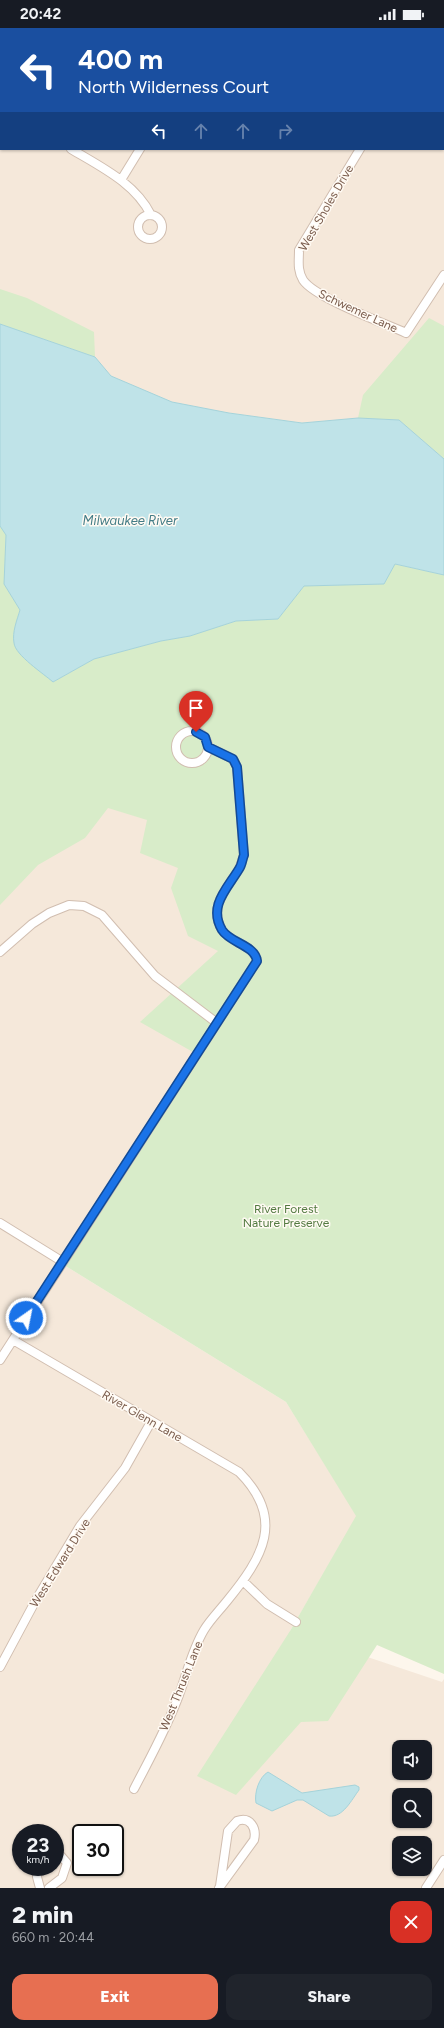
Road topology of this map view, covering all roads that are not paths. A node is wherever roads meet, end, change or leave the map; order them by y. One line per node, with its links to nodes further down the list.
1 (73, 150): 4 (street)
2 (139, 150): 4 (street)
3 (359, 150): 6 (street, West Sholes Drive)
4 (121, 180): 5 (street)
5 (151, 215)
6 (298, 268): 7 (street, Schwemer Lane)
7 (444, 275)
8 (208, 747): 10 (street)
9 (0, 952): 10 (street)
10 (217, 1023): 12 (street)
11 (0, 1223): 12 (street)
12 (63, 1262): 13 (street)
13 (13, 1340): 14 (street); 15 (street, River Glenn Lane)
14 (0, 1360)
15 (151, 1422): 16 (street, River Glenn Lane); 19 (street, West Edward Drive)
16 (262, 1502): 17 (street, West Thrush Lane)
17 (243, 1582): 18 (street); 20 (street, West Thrush Lane)
18 (296, 1622)
19 (0, 1667)
20 (134, 1788)
21 (64, 1860): 23 (street)
22 (444, 1860): 29 (street)
23 (64, 1872)
24 (37, 1876): 27 (street)
25 (63, 1876): 28 (street)
26 (219, 1887): 26 (street)
27 (40, 1888)
28 (49, 1888)
29 (426, 1888)

